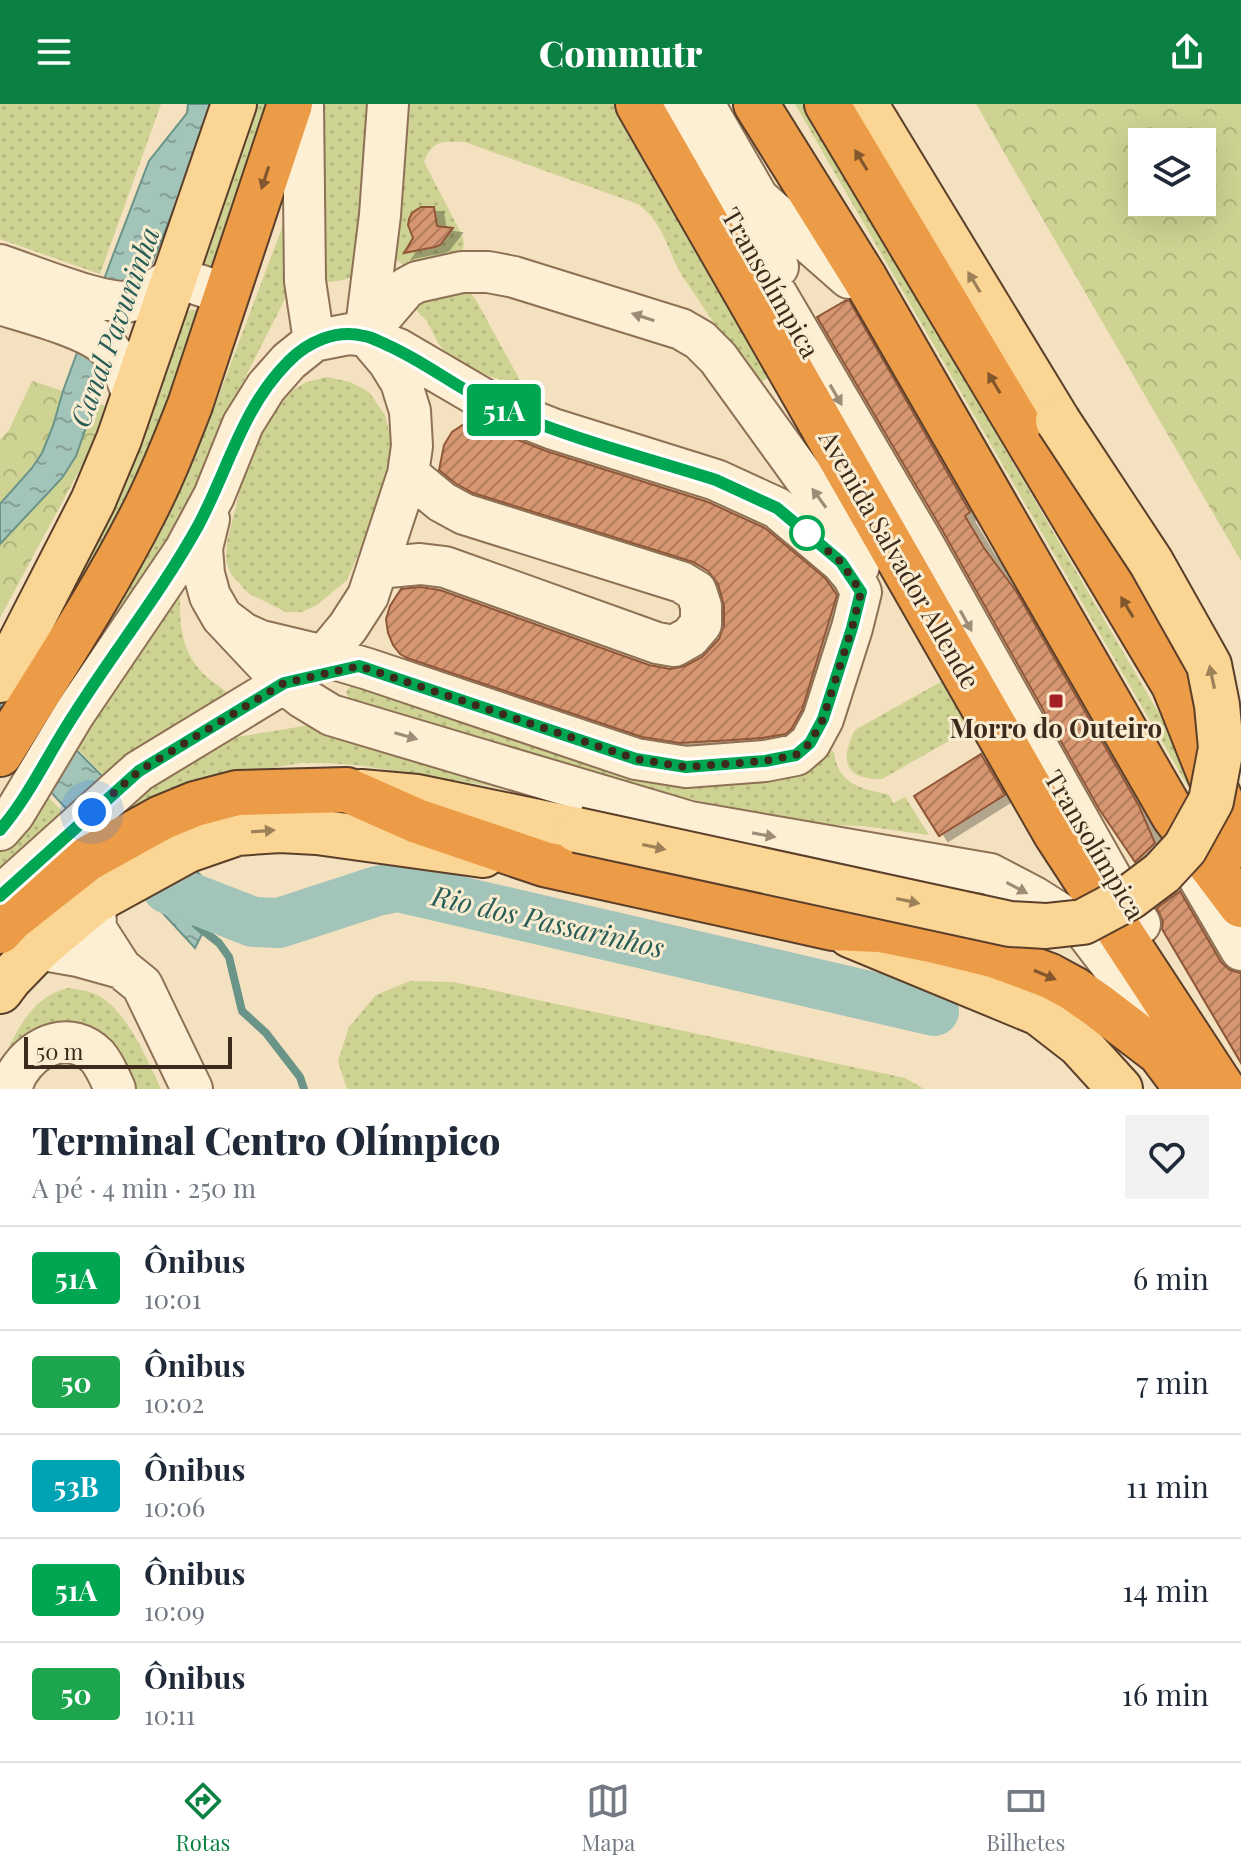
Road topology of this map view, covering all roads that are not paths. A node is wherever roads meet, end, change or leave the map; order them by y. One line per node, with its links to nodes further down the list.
1 (234, 104): 15 (main road)
2 (290, 104): 16 (highway, one-way to 16)
3 (303, 104): 21 (street)
4 (388, 104): 20 (street)
5 (638, 104): 56 (highway, Avenida Salvador Allende)
6 (665, 104): 19 (street, Transolímpica)
7 (704, 104): 12 (street)
8 (740, 104): 14 (street)
9 (756, 104): 43 (highway)
10 (827, 104): 33 (highway, one-way to 10)
11 (865, 104): 35 (main road, one-way to 11, bridge)
12 (758, 198): 14 (street); 19 (street)
13 (0, 265): 18 (street)
14 (849, 278): 46 (street)
15 (157, 287): 16 (street); 18 (street); 22 (main road)
16 (227, 294): 30 (highway)
17 (0, 304): 18 (street)
18 (56, 304): 22 (street)
19 (797, 328): 51 (street, Transolímpica, one-way to 51)
20 (365, 336): 21 (street); 23 (street); 26 (street); 26 (street, one-way to 20)
21 (314, 341): 24 (street)
22 (125, 378): 30 (main road)
23 (408, 474): 25 (street); 25 (street)
24 (214, 496): 27 (street); 30 (street)
25 (378, 568): 28 (street)
26 (861, 592): 28 (street)
27 (222, 617): 28 (street); 29 (street)
28 (341, 661): 29 (street)
29 (284, 683): 31 (street); 32 (street)
30 (31, 686): 34 (highway); 37 (street)
31 (331, 715): 32 (street); 49 (street, one-way to 49)
32 (195, 736): 41 (street)
33 (1201, 750): 36 (main road); 39 (highway)
34 (0, 754)
35 (347, 790): 38 (highway); 40 (highway)
36 (1241, 806)
37 (7, 822)
38 (174, 834): 40 (main road, one-way to 40); 41 (highway)
39 (1241, 845)
40 (544, 864): 44 (highway)
41 (86, 876): 42 (street); 45 (highway); 47 (street)
42 (0, 896)
43 (1241, 905)
44 (833, 928): 49 (highway, one-way to 49); 54 (main road)
45 (19, 940): 47 (street); 48 (main road)
46 (1241, 950)
47 (121, 968): 53 (street)
48 (0, 991)
49 (1160, 1053): 55 (highway)
50 (99, 1078): 52 (street)
51 (1241, 1083)
52 (10, 1089)
53 (192, 1089)
54 (1120, 1089)
55 (1187, 1089)
56 (1223, 1089)

